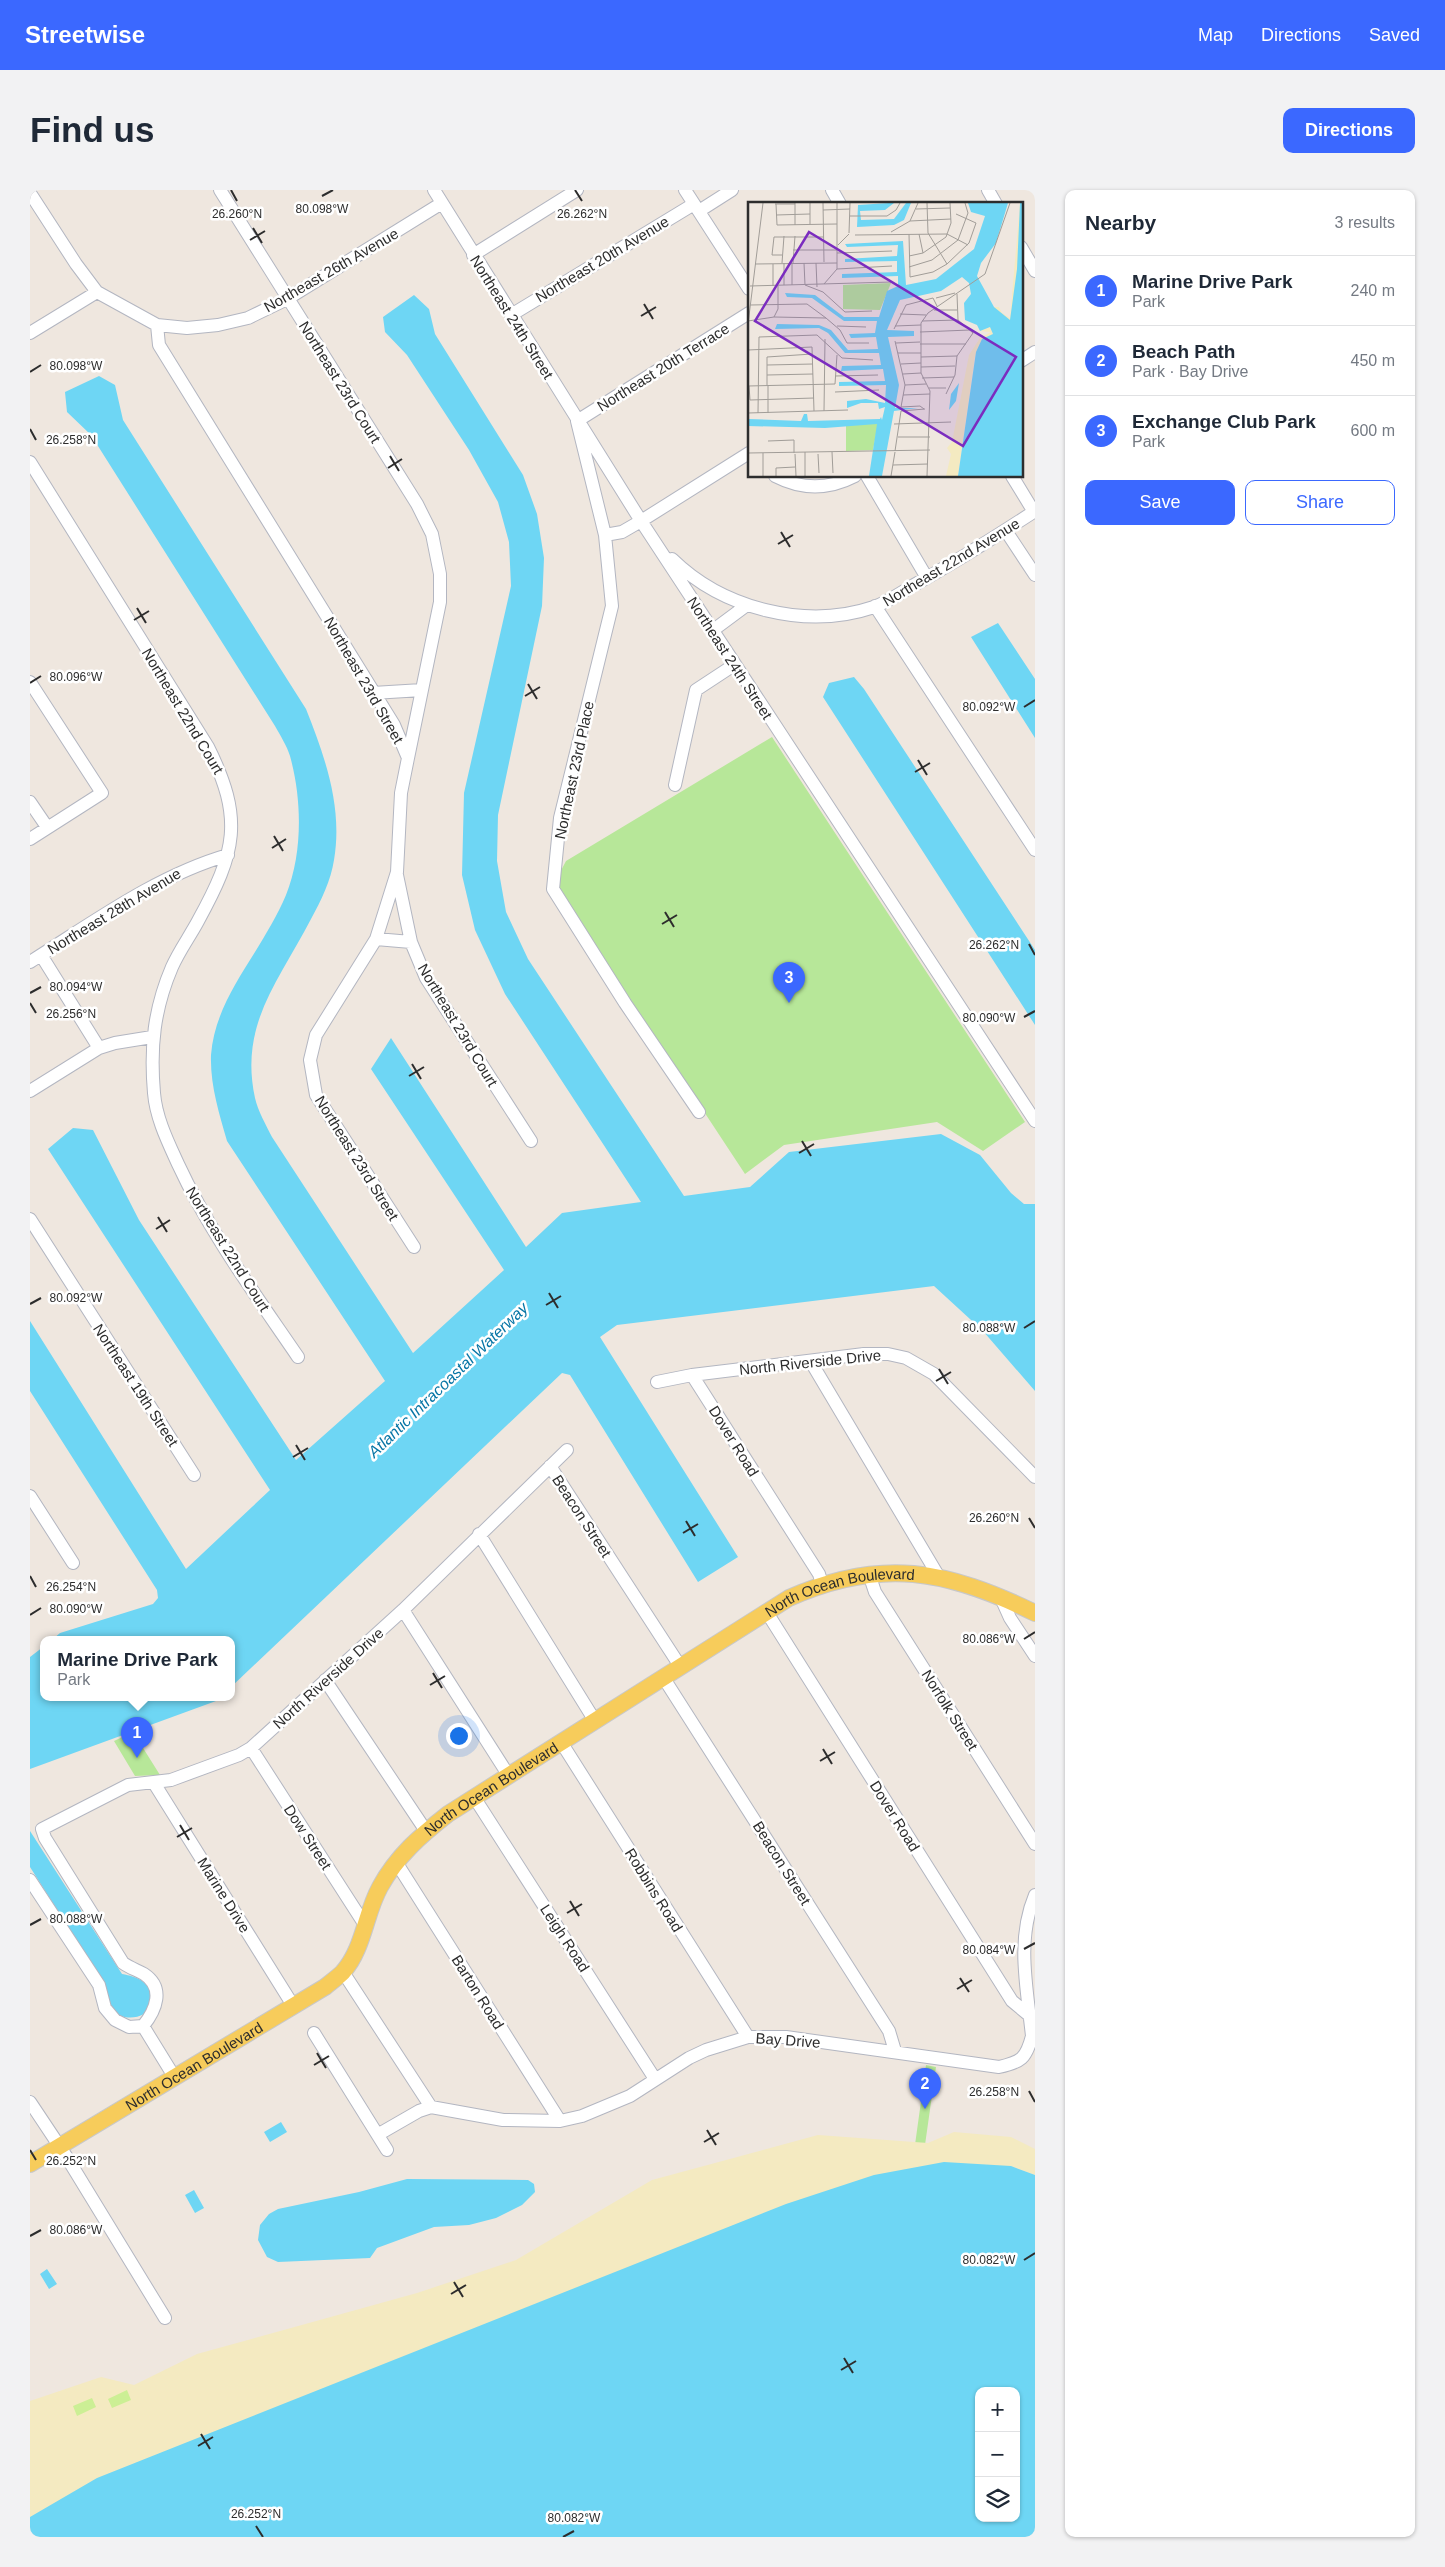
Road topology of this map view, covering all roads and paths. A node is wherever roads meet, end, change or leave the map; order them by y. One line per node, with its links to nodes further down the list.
1 (220, 190): 18 (street, Northeast 23rd Court)
2 (434, 190): 11 (street, Northeast 24th Street)
3 (577, 190): 14 (street)
4 (685, 190): 12 (street)
5 (732, 190): 12 (street, Northeast 20th Avenue)
6 (832, 190): 9 (street)
7 (988, 190): 10 (street)
8 (30, 193): 17 (street)
9 (839, 202)
10 (995, 202)
11 (442, 203): 14 (street, Northeast 24th Street); 18 (street, Northeast 26th Avenue)
12 (696, 207): 16 (street); 20 (street, Northeast 20th Avenue)
13 (1022, 249): 15 (street)
14 (474, 255): 20 (street, Northeast 24th Street)
15 (1035, 271)
16 (748, 287)
17 (97, 292): 21 (street); 22 (street)
18 (287, 299): 21 (street, Northeast 26th Avenue); 44 (street, Northeast 23rd Court)
19 (748, 314): 25 (street, Northeast 20th Terrace)
20 (511, 315): 25 (street, Northeast 24th Street)
21 (157, 325): 45 (street, Northeast 23rd Street)
22 (30, 333)
23 (1035, 352): 24 (street)
24 (1022, 360)
25 (576, 421): 33 (street, Northeast 24th Street); 35 (street, Northeast 23rd Place)
26 (748, 454): 33 (street)
27 (30, 462): 52 (street, Northeast 22nd Court)
28 (780, 478): 29 (street)
29 (849, 478)
30 (867, 478): 38 (street)
31 (1013, 478): 32 (street)
32 (1035, 512): 34 (street, Northeast 22nd Avenue)
33 (641, 521): 35 (street); 36 (street, Northeast 24th Street)
34 (1006, 531): 37 (street); 38 (street, Northeast 22nd Avenue)
35 (605, 536): 60 (street, Northeast 23rd Place)
36 (653, 539): 39 (street, Northeast 22nd Avenue); 41 (street, Northeast 24th Street)
37 (1035, 575)
38 (927, 578): 40 (street, Northeast 22nd Avenue)
39 (747, 605): 40 (street, Northeast 22nd Avenue); 41 (street)
40 (875, 606): 51 (street)
41 (712, 631): 42 (street, Northeast 24th Street)
42 (734, 665): 47 (street); 61 (street, Northeast 24th Street)
43 (30, 682): 49 (street)
44 (422, 690): 45 (street); 46 (street, Northeast 23rd Court)
45 (373, 692): 46 (street, Northeast 23rd Street)
46 (408, 758): 53 (street, Northeast 23rd Street)
47 (674, 785)
48 (30, 802): 49 (street)
49 (47, 827): 50 (street)
50 (30, 838)
51 (1035, 850)
52 (228, 854): 56 (street, Northeast 28th Avenue); 57 (street, Northeast 22nd Court)
53 (397, 872): 54 (street, Northeast 23rd Street); 55 (street, Northeast 23rd Court)
54 (376, 939): 55 (street); 64 (street, Northeast 23rd Street)
55 (411, 942): 62 (street, Northeast 23rd Court)
56 (35, 959): 58 (street)
57 (152, 1037): 58 (street); 65 (street, Northeast 22nd Court)
58 (99, 1048): 59 (street)
59 (30, 1091)
60 (699, 1112)
61 (1035, 1120)
62 (531, 1141)
63 (30, 1219): 71 (street, Northeast 19th Street)
64 (414, 1246)
65 (298, 1357)
66 (811, 1362): 67 (street, North Riverside Drive); 72 (street, North Riverside Drive); 77 (street)
67 (692, 1375): 68 (street, North Riverside Drive); 78 (street, Dover Road)
68 (657, 1382)
69 (567, 1450): 70 (street, North Riverside Drive)
70 (550, 1466): 74 (street, North Riverside Drive); 84 (street, Beacon Street)
71 (194, 1475)
72 (1035, 1477)
73 (30, 1496): 75 (street)
74 (479, 1534): 80 (street, North Riverside Drive); 87 (street)
75 (73, 1563)
76 (869, 1574): 77 (main road, North Ocean Boulevard); 78 (main road, North Ocean Boulevard); 94 (street, Norfolk Street)
77 (939, 1577): 79 (main road, North Ocean Boulevard)
78 (822, 1584): 81 (main road, North Ocean Boulevard)
79 (1002, 1598): 82 (main road, North Ocean Boulevard); 83 (street)
80 (403, 1610): 86 (street, North Riverside Drive); 90 (street)
81 (766, 1611): 84 (main road, North Ocean Boulevard); 101 (street, Dover Road)
82 (1035, 1613)
83 (1035, 1656)
84 (680, 1666): 85 (main road, North Ocean Boulevard)
85 (663, 1677): 87 (main road, North Ocean Boulevard); 105 (street, Beacon Street)
86 (325, 1680): 89 (street, North Riverside Drive); 93 (street)
87 (595, 1720): 88 (main road, North Ocean Boulevard)
88 (561, 1742): 90 (main road, North Ocean Boulevard); 104 (street, Robbins Road)
89 (251, 1748): 91 (street, North Riverside Drive); 98 (street, Dow Street)
90 (509, 1776): 92 (main road, North Ocean Boulevard)
91 (154, 1784): 100 (street, Marine Drive); 102 (street, North Riverside Drive)
92 (474, 1797): 93 (main road, North Ocean Boulevard); 107 (street, Leigh Road)
93 (426, 1832): 95 (main road, North Ocean Boulevard)
94 (1035, 1844)
95 (396, 1862): 98 (main road, North Ocean Boulevard); 110 (street, Barton Road)
96 (30, 1880): 102 (street)
97 (1035, 1895): 101 (street, Bay Drive)
98 (365, 1925): 99 (main road, North Ocean Boulevard)
99 (343, 1972): 100 (main road, North Ocean Boulevard); 109 (street)
100 (294, 2007): 106 (main road, North Ocean Boulevard)
101 (1030, 2016): 105 (street, Bay Drive)
102 (143, 2026): 106 (street)
103 (314, 2033): 111 (street)
104 (748, 2037): 105 (street, Bay Drive); 107 (street, Bay Drive)
105 (895, 2052)
106 (174, 2078): 112 (main road, North Ocean Boulevard)
107 (655, 2079): 110 (street, Bay Drive)
108 (30, 2102): 112 (street)
109 (431, 2107): 110 (street, Bay Drive); 111 (street)
110 (560, 2121)
111 (379, 2134): 113 (street)
112 (59, 2146): 114 (main road, North Ocean Boulevard); 115 (street)
113 (386, 2150)
114 (30, 2164)
115 (165, 2318)

